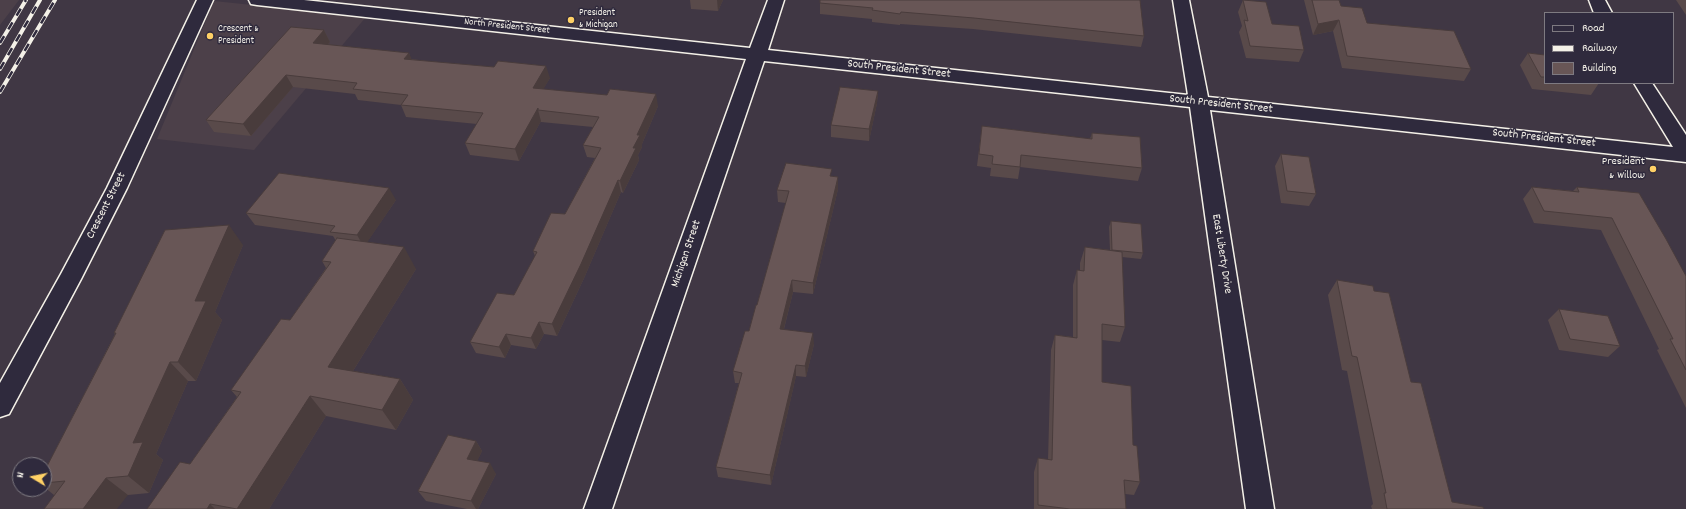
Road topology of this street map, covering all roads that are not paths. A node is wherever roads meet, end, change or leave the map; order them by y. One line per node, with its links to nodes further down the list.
1 (205, 0): 12 (street, Crescent Street)
2 (258, 0): 7 (street, North President Street)
3 (776, 0): 7 (street, Michigan Street)
4 (1181, 0): 9 (street, East Liberty Drive)
5 (1597, 0): 6 (street)
6 (1603, 12)
7 (757, 54): 9 (street, South President Street); 13 (street, Michigan Street)
8 (1644, 84): 10 (street)
9 (1198, 102): 11 (street, South President Street); 14 (street, East Liberty Drive)
10 (1686, 151)
11 (1686, 155)
12 (0, 406)
13 (598, 509)
14 (1260, 509)

